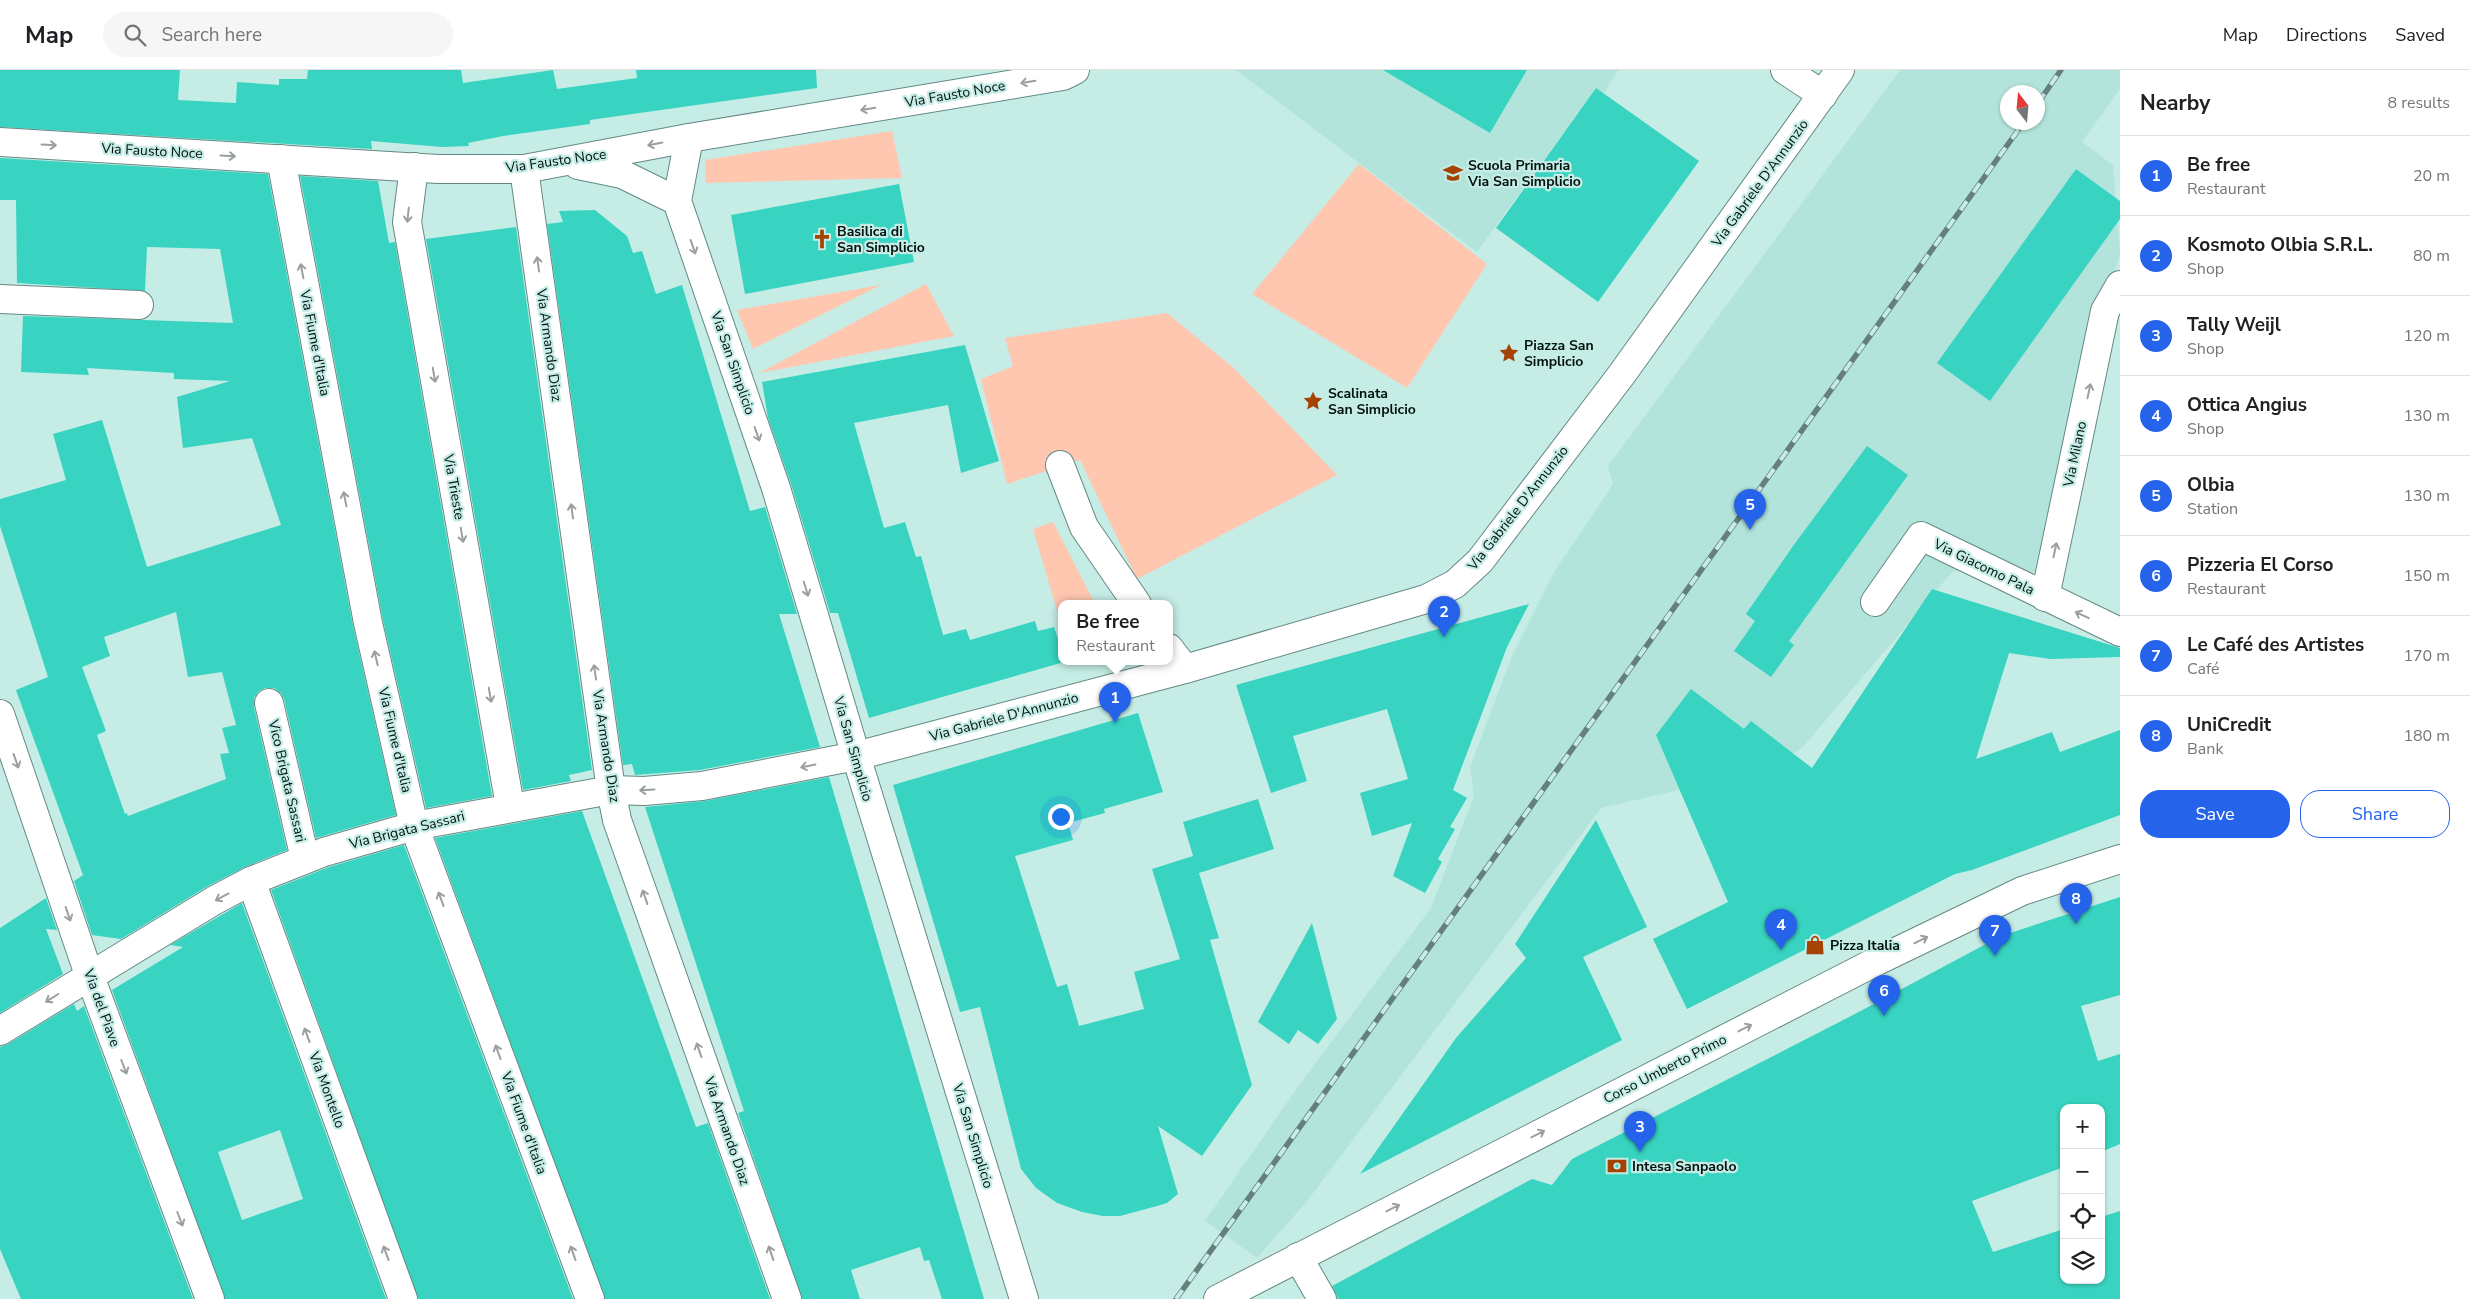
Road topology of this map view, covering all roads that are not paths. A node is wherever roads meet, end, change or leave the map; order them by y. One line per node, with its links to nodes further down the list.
1 (1075, 70): 5 (street, Via Fausto Noce, one-way to 5)
2 (1785, 70): 4 (street)
3 (1840, 70): 4 (street, Via Gabriele D'Annunzio)
4 (1823, 95): 22 (street, Via Gabriele D'Annunzio)
5 (689, 138): 8 (street, Via Fausto Noce, one-way to 8); 11 (street, Via San Simplicio)
6 (0, 142): 7 (street, Via Fausto Noce, one-way to 7)
7 (281, 159): 9 (street, Via Fausto Noce); 28 (street, Via Fiume d'Italia, one-way to 7)
8 (564, 163): 10 (street, Via Fausto Noce); 11 (street)
9 (414, 167): 10 (street, Via Fausto Noce); 27 (street, Via Trieste, one-way to 27)
10 (524, 169): 26 (street, Via Armando Diaz, one-way to 10)
11 (677, 201): 25 (street, Via San Simplicio, one-way to 25)
12 (2120, 285): 15 (street, Via Milano)
13 (0, 299): 14 (street)
14 (139, 305)
15 (2113, 314): 17 (street, Via Milano, one-way to 15)
16 (1060, 465): 18 (street)
17 (2045, 597): 19 (street, Via Giacomo Pala); 20 (street, Via Giacomo Pala, one-way to 17)
18 (1134, 600)
19 (1875, 602)
20 (2120, 632)
21 (1173, 653): 22 (street)
22 (1185, 669): 25 (street, Via Gabriele D'Annunzio)
23 (268, 703): 29 (street, Vico Brigata Sassari)
24 (0, 714): 32 (street, Via del Piave, one-way to 32)
25 (856, 756): 26 (street, Via Brigata Sassari, one-way to 26); 39 (street, Via San Simplicio)
26 (611, 790): 27 (street, Via Brigata Sassari); 38 (street, Via Armando Diaz, one-way to 26)
27 (510, 806): 28 (street, Via Brigata Sassari)
28 (414, 826): 29 (street, Via Brigata Sassari); 37 (street, Via Fiume d'Italia, one-way to 28)
29 (305, 859): 31 (street, Via Brigata Sassari)
30 (2120, 859): 34 (street, Corso Umberto Primo, one-way to 30)
31 (251, 881): 32 (street, Via Brigata Sassari, one-way to 32); 36 (street, Via Montello, one-way to 31)
32 (89, 975): 33 (street, Via Brigata Sassari, one-way to 33); 35 (street, Via del Piave, one-way to 35)
33 (0, 1031)
34 (1298, 1256): 40 (street, Corso Umberto Primo); 41 (street)
35 (210, 1299)
36 (403, 1299)
37 (590, 1299)
38 (787, 1299)
39 (1024, 1299)
40 (1218, 1299)
41 (1322, 1299)

